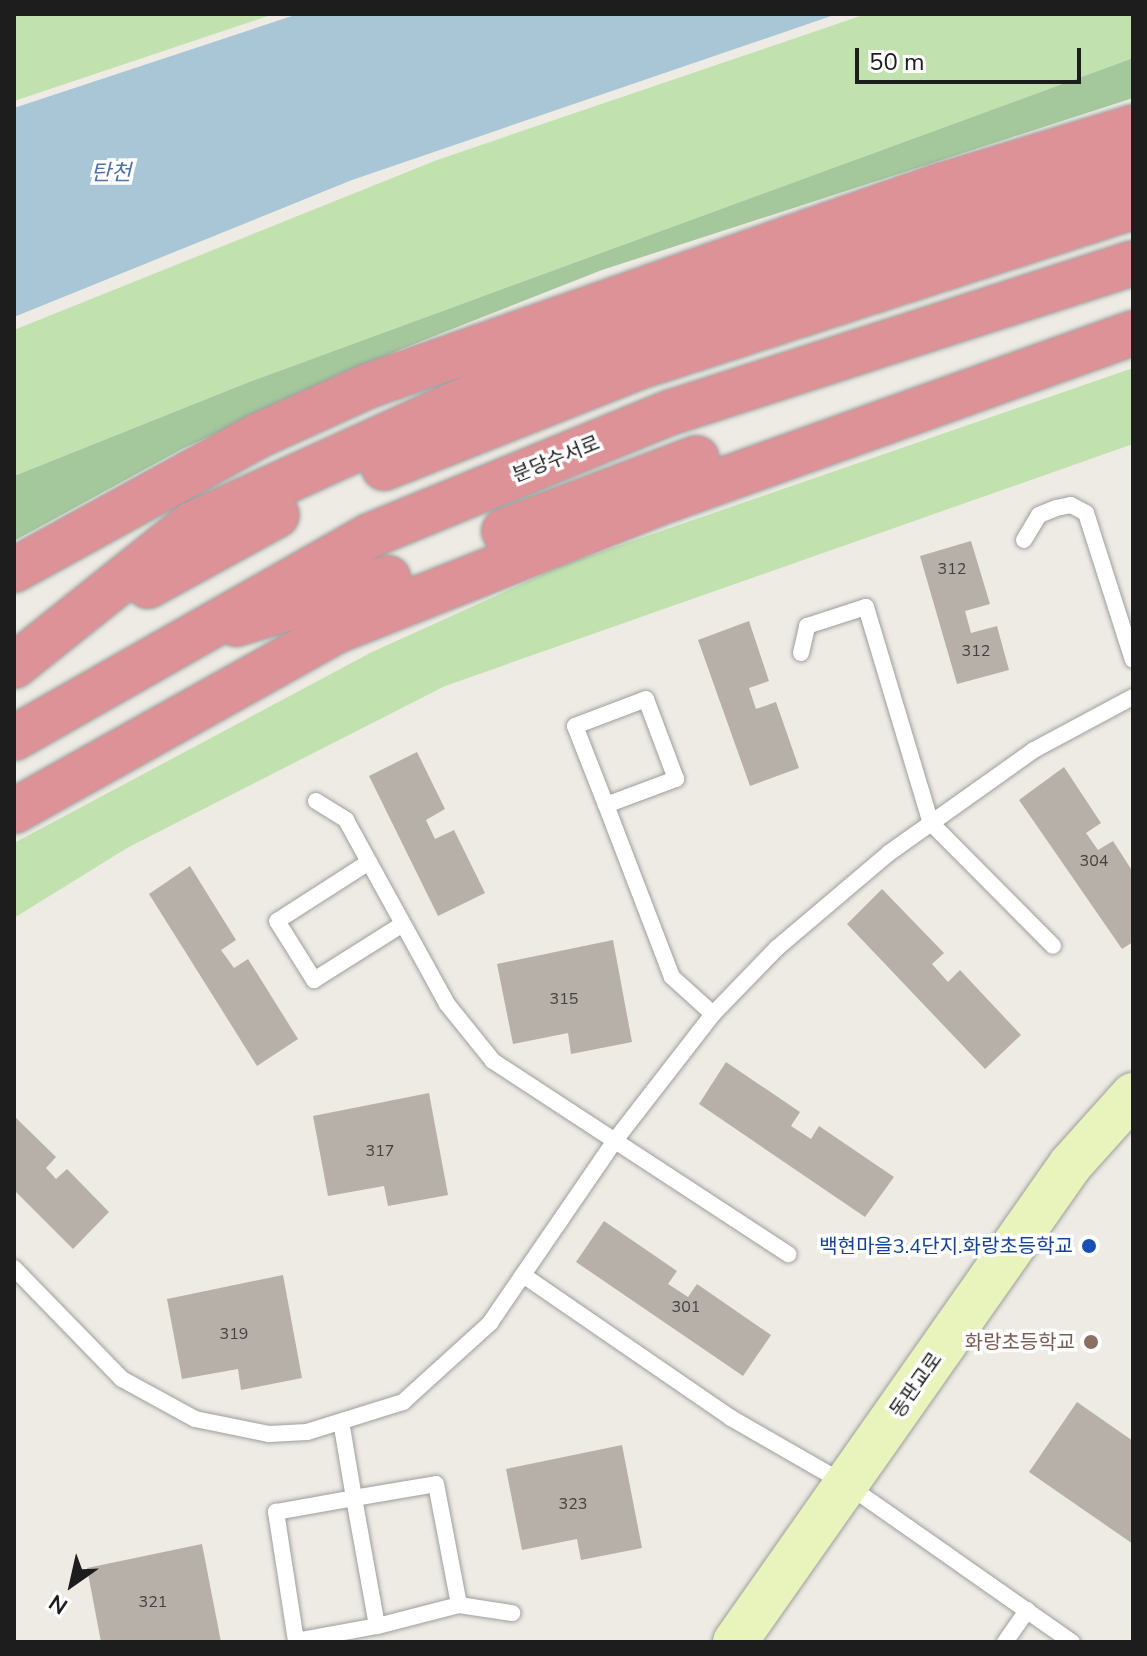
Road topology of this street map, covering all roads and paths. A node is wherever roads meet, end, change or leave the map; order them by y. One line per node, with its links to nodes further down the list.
1 (1133, 127): 8 (highway)
2 (1133, 162): 12 (highway)
3 (1133, 207): 12 (highway)
4 (1133, 263): 9 (highway, 분당수서로)
5 (1133, 309): 9 (highway)
6 (1133, 333): 15 (highway)
7 (1024, 540): 11 (lane)
8 (14, 570)
9 (187, 636): 14 (highway, 분당수서로)
10 (801, 653): 18 (lane)
11 (1133, 660)
12 (14, 668)
13 (1133, 697): 18 (lane)
14 (14, 738)
15 (25, 801)
16 (316, 801): 19 (lane)
17 (606, 805): 17 (lane); 22 (lane)
18 (931, 823): 21 (lane); 22 (lane)
19 (369, 862): 20 (lane); 20 (lane)
20 (403, 924): 24 (lane)
21 (1053, 946)
22 (713, 1014): 24 (lane)
23 (1133, 1095): 29 (main road, 동판교로)
24 (616, 1139): 25 (lane); 27 (lane)
25 (788, 1254)
26 (14, 1268): 28 (lane)
27 (523, 1275): 28 (lane); 29 (lane)
28 (342, 1427): 30 (lane)
29 (846, 1484): 32 (lane); 35 (main road, 동판교로)
30 (354, 1498): 31 (lane); 34 (lane); 34 (lane)
31 (459, 1605): 33 (lane); 34 (lane)
32 (1027, 1610): 36 (lane); 37 (lane)
33 (512, 1613)
34 (377, 1626)
35 (735, 1642)
36 (1005, 1642)
37 (1072, 1642)

